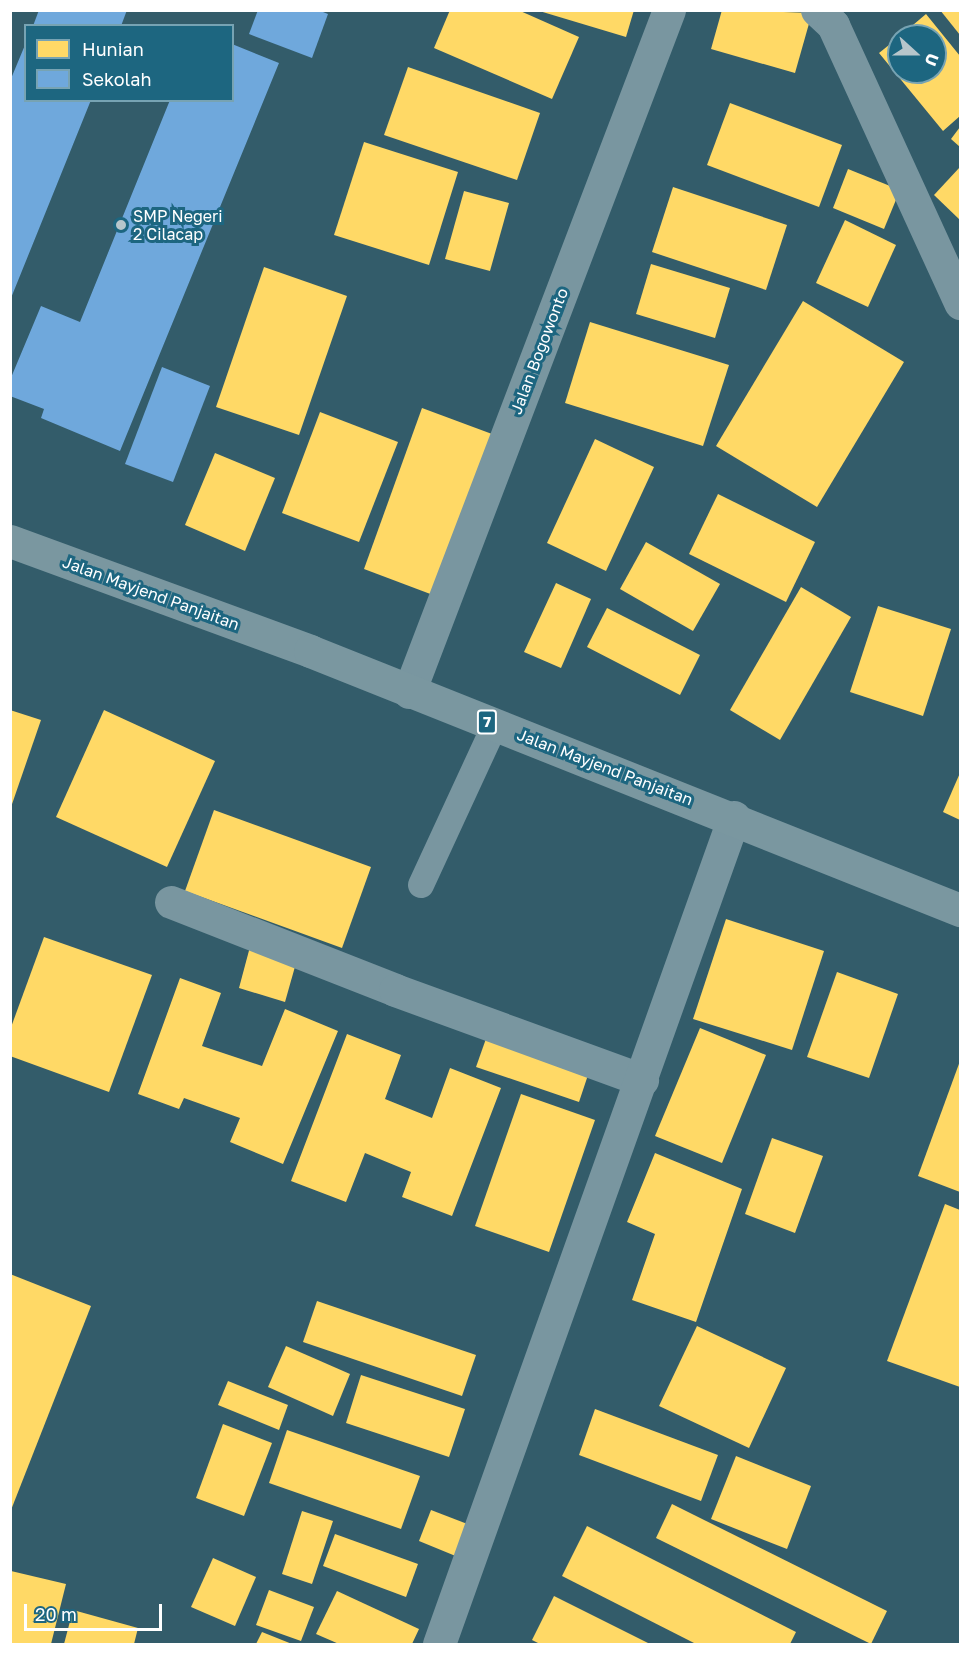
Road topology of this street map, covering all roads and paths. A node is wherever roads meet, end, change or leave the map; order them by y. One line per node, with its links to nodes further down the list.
1 (669, 10): 5 (street, Jalan Bogowonto)
2 (817, 10): 3 (street)
3 (960, 303)
4 (10, 541): 5 (highway, Jalan Mayjend Panjaitan / 7)
5 (409, 692): 6 (highway, Jalan Mayjend Panjaitan / 7)
6 (495, 725): 7 (highway, Jalan Mayjend Panjaitan / 7); 8 (lane)
7 (734, 818): 10 (highway, Jalan Mayjend Panjaitan / 7); 11 (street)
8 (421, 885)
9 (171, 902): 11 (street)
10 (960, 910)
11 (642, 1080): 12 (street)
12 (439, 1644)

